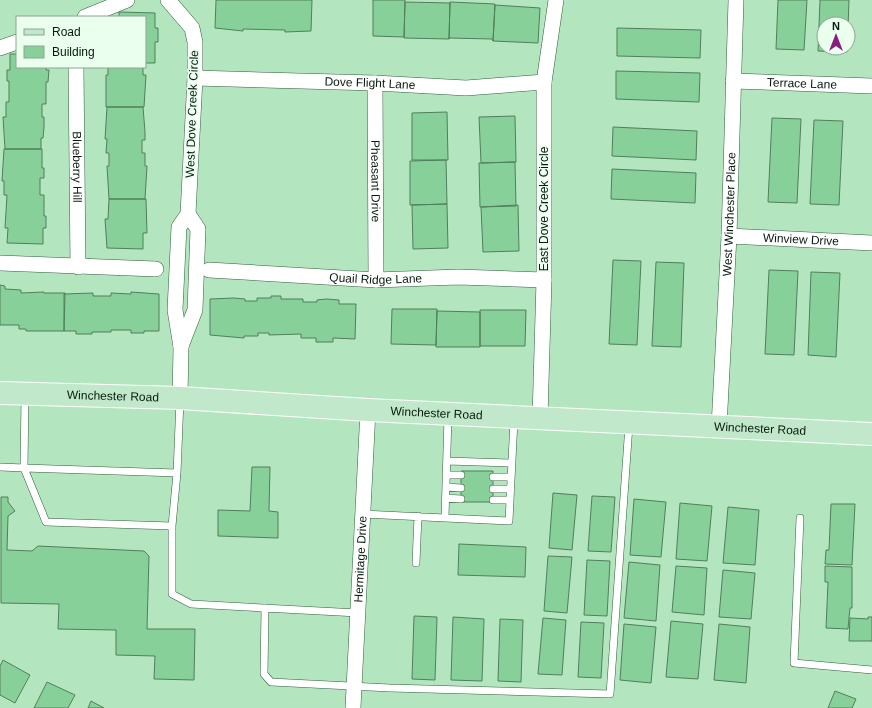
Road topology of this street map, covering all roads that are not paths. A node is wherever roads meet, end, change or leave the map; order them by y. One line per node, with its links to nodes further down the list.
1 (127, 0): 5 (street)
2 (168, 0): 9 (street, West Dove Creek Circle)
3 (556, 0): 12 (street, East Dove Creek Circle)
4 (736, 0): 10 (street, West Winchester Place)
5 (87, 16)
6 (16, 42): 7 (street)
7 (0, 48)
8 (76, 68): 18 (street, Blueberry Hill)
9 (195, 78): 11 (street, Dove Flight Lane); 14 (street, West Dove Creek Circle)
10 (733, 81): 13 (street, Terrace Lane); 15 (street, West Winchester Place)
11 (375, 82): 12 (street, Dove Flight Lane); 22 (street, Pheasant Drive)
12 (544, 82): 23 (street, East Dove Creek Circle)
13 (872, 86)
14 (188, 214): 20 (street, West Dove Creek Circle); 21 (street, West Dove Creek Circle)
15 (729, 236): 16 (street, Winview Drive); 33 (street, West Winchester Place)
16 (872, 243)
17 (0, 263): 18 (street)
18 (78, 267): 19 (street)
19 (156, 269)
20 (177, 269): 21 (street, Quail Ridge Lane); 24 (street, West Dove Creek Circle)
21 (203, 270): 22 (street, Quail Ridge Lane); 24 (street, West Dove Creek Circle)
22 (376, 280): 23 (street, Quail Ridge Lane)
23 (544, 280): 31 (street, East Dove Creek Circle)
24 (181, 347): 27 (street, West Dove Creek Circle)
25 (0, 393): 26 (main road, Winchester Road)
26 (25, 394): 27 (main road, Winchester Road); 38 (lane)
27 (180, 398): 28 (main road, Winchester Road); 39 (lane)
28 (368, 410): 29 (main road, Winchester Road); 52 (street, Hermitage Drive)
29 (448, 414): 30 (main road, Winchester Road); 35 (lane)
30 (514, 417): 31 (main road, Winchester Road); 36 (lane)
31 (540, 418): 32 (main road, Winchester Road)
32 (629, 423): 33 (main road, Winchester Road); 61 (lane)
33 (719, 427): 34 (main road, Winchester Road)
34 (872, 434)
35 (447, 461): 36 (lane); 40 (lane)
36 (512, 463): 43 (lane)
37 (0, 467): 38 (lane)
38 (24, 468): 39 (lane); 56 (lane)
39 (177, 473): 56 (lane)
40 (446, 475): 41 (lane); 44 (lane)
41 (462, 475)
42 (493, 477): 43 (lane)
43 (511, 477): 47 (lane)
44 (446, 487): 45 (lane); 48 (lane)
45 (461, 488)
46 (493, 489): 47 (lane)
47 (511, 489): 51 (lane)
48 (446, 498): 49 (lane); 54 (lane)
49 (461, 499)
50 (493, 500): 51 (lane)
51 (510, 500): 54 (lane)
52 (363, 514): 53 (lane); 59 (street, Hermitage Drive)
53 (418, 516): 54 (lane); 57 (lane)
54 (445, 518)
55 (800, 518): 60 (lane)
56 (172, 526): 58 (lane)
57 (416, 563)
58 (265, 608): 59 (lane); 61 (lane)
59 (358, 613): 61 (street, Hermitage Drive)
60 (872, 670)
61 (354, 686): 62 (street, Hermitage Drive)
62 (353, 708)

